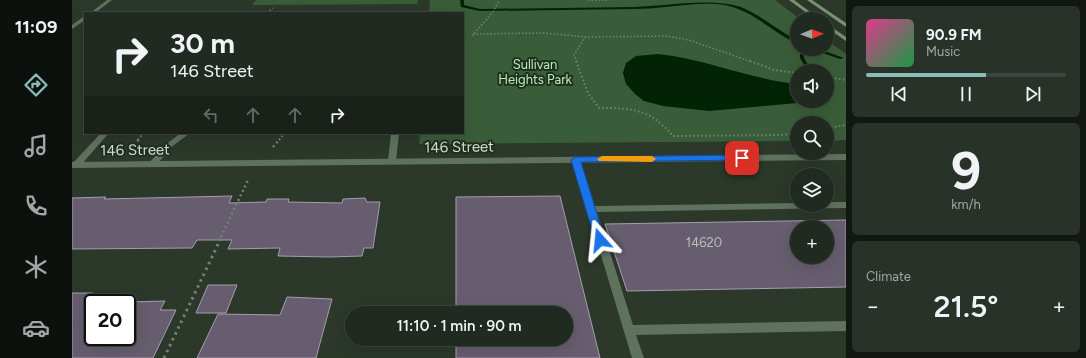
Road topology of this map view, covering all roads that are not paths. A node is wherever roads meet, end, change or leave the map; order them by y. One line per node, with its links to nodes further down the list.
1 (110, 0): 4 (street)
2 (791, 0): 5 (main road)
3 (809, 0): 7 (main road)
4 (93, 12)
5 (808, 12)
6 (84, 19): 8 (street)
7 (846, 25)
8 (72, 27)
9 (834, 31): 10 (main road)
10 (846, 39)
11 (104, 134): 17 (street)
12 (184, 134): 18 (street)
13 (395, 134): 16 (street)
14 (846, 156): 15 (street, 146 Street)
15 (576, 160): 16 (street, 146 Street); 20 (street)
16 (392, 161): 18 (street, 146 Street)
17 (74, 164): 18 (street, 146 Street)
18 (153, 164)
19 (846, 205): 20 (street)
20 (591, 209): 22 (street)
21 (846, 326): 22 (street)
22 (629, 330): 23 (street)
23 (638, 358)

